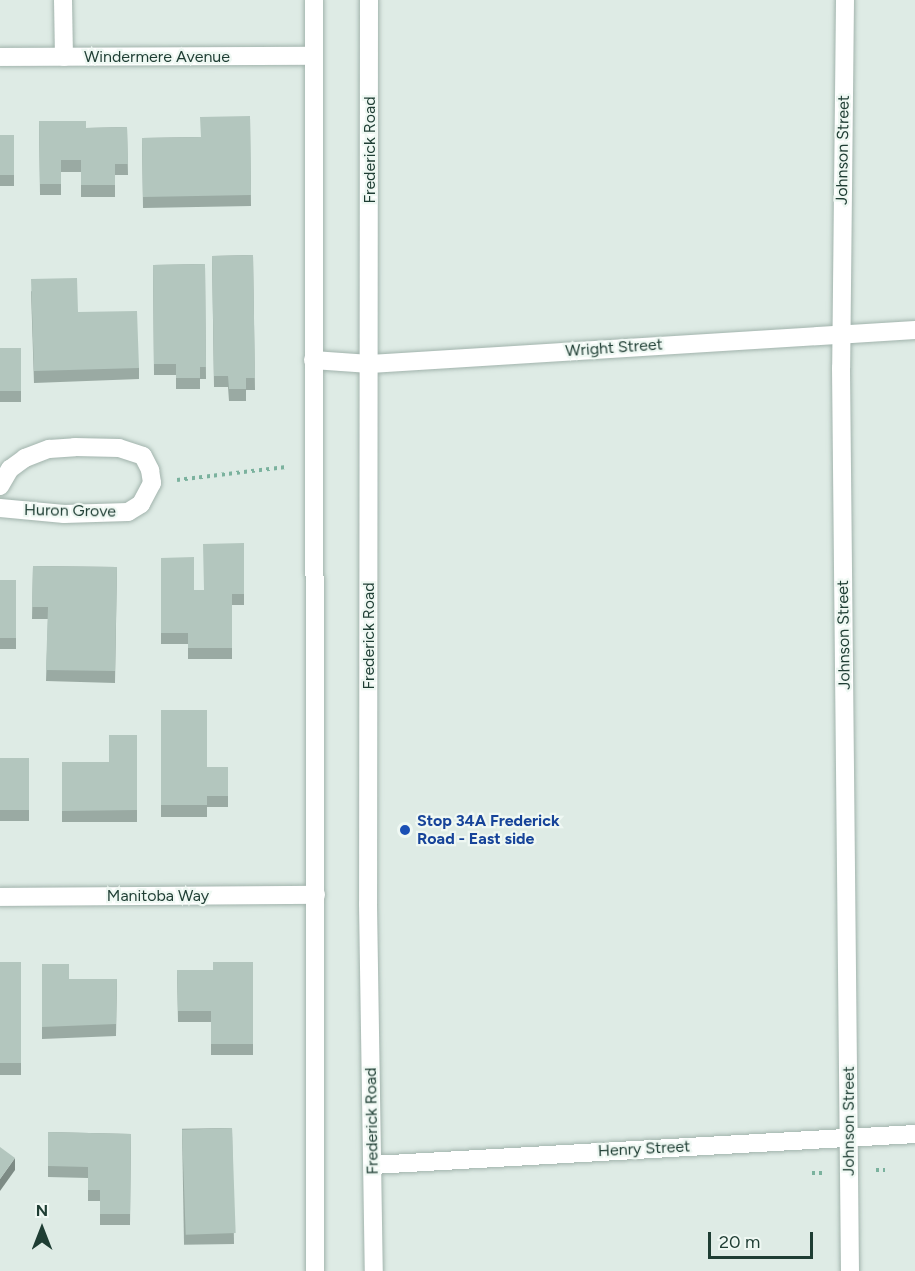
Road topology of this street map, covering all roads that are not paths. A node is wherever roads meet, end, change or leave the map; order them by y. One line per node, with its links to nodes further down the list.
1 (63, 0): 7 (street)
2 (314, 0): 5 (street)
3 (369, 0): 11 (street, Frederick Road)
4 (845, 0): 9 (street, Johnson Street)
5 (314, 56): 7 (street, Windermere Avenue); 10 (street)
6 (0, 57): 7 (street, Windermere Avenue)
7 (64, 57)
8 (915, 330): 9 (street, Wright Street)
9 (841, 333): 11 (street, Wright Street); 17 (street, Johnson Street)
10 (313, 360): 11 (street, Wright Street); 14 (street)
11 (370, 364): 18 (street, Frederick Road)
12 (0, 486): 13 (street, Huron Grove)
13 (0, 508)
14 (316, 895): 15 (street, Manitoba Way); 19 (street)
15 (0, 897)
16 (915, 1134): 17 (street, Henry Street)
17 (849, 1137): 18 (street, Henry Street); 21 (street, Johnson Street)
18 (373, 1165): 20 (street, Frederick Road)
19 (315, 1271)
20 (374, 1271)
21 (850, 1271)

